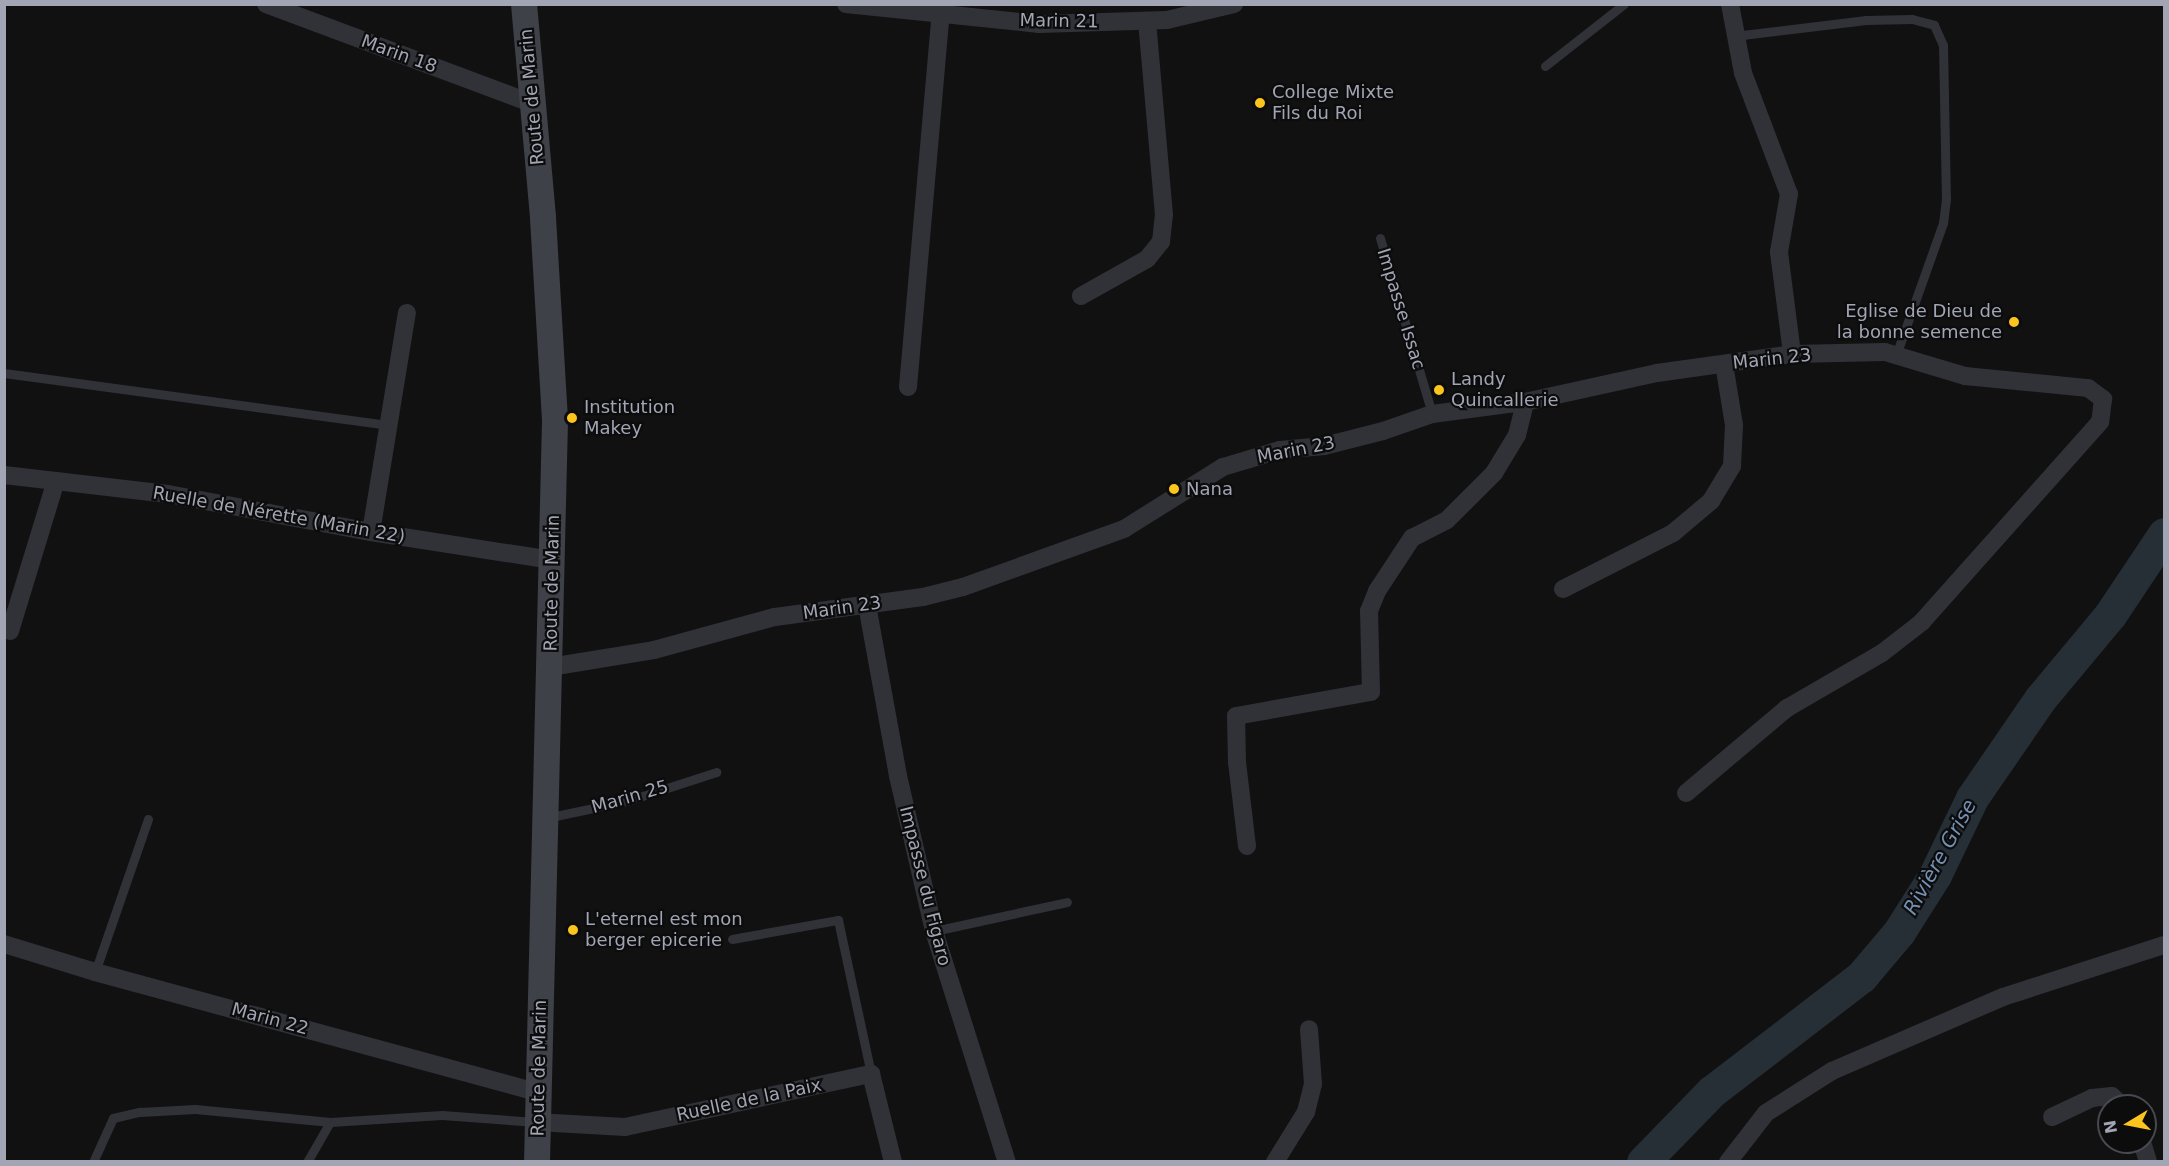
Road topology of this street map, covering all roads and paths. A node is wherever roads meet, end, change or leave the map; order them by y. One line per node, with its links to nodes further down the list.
1 (266, 4): 12 (street, Marin 18)
2 (846, 4): 7 (street, Marin 21)
3 (1234, 4): 9 (street, Marin 21)
4 (1624, 4): 11 (lane)
5 (1730, 4): 10 (street)
6 (529, 5): 12 (main road, Route de Marin)
7 (906, 8): 8 (street, Marin 21)
8 (941, 12): 9 (street, Marin 21); 20 (street)
9 (1147, 21): 14 (street)
10 (1734, 36): 16 (street); 17 (lane)
11 (1545, 66)
12 (533, 104): 27 (main road, Route de Marin)
13 (1380, 238): 22 (lane, Impasse Issac)
14 (1081, 296)
15 (407, 313): 23 (street)
16 (1792, 354): 17 (street, Marin 23); 18 (street, Marin 23)
17 (1896, 356): 33 (street, Marin 23)
18 (1724, 364): 21 (street, Marin 23); 28 (street)
19 (4, 373): 23 (lane)
20 (908, 387)
21 (1526, 402): 22 (street, Marin 23); 36 (street)
22 (1432, 414): 29 (street, Marin 23)
23 (390, 425): 26 (street)
24 (4, 475): 25 (street, Ruelle de Nérette (Marin 22))
25 (56, 481): 26 (street, Ruelle de Nérette (Marin 22)); 30 (street)
26 (371, 532): 27 (street, Ruelle de Nérette (Marin 22))
27 (552, 560): 31 (main road, Route de Marin)
28 (1563, 588)
29 (867, 605): 31 (street, Marin 23); 38 (street, Impasse du Figaro)
30 (10, 631)
31 (550, 667): 34 (main road, Route de Marin)
32 (716, 772): 34 (lane, Marin 25)
33 (1686, 793)
34 (544, 818): 45 (main road, Route de Marin)
35 (148, 819): 42 (lane)
36 (1248, 846)
37 (1067, 902): 38 (lane)
38 (934, 931): 54 (street, Impasse du Figaro)
39 (732, 939): 44 (lane)
40 (4, 944): 42 (street, Marin 22)
41 (2164, 945): 56 (street)
42 (95, 972): 45 (street, Marin 22)
43 (1309, 1029): 55 (street)
44 (871, 1074): 49 (street, Ruelle de la Paix); 53 (street)
45 (536, 1092): 49 (main road, Route de Marin)
46 (2097, 1098): 47 (street)
47 (2052, 1117)
48 (330, 1122): 49 (lane); 50 (lane); 51 (lane)
49 (536, 1122): 52 (main road, Route de Marin)
50 (93, 1161)
51 (307, 1161)
52 (537, 1161)
53 (893, 1161)
54 (1007, 1161)
55 (1275, 1161)
56 (1728, 1161)

